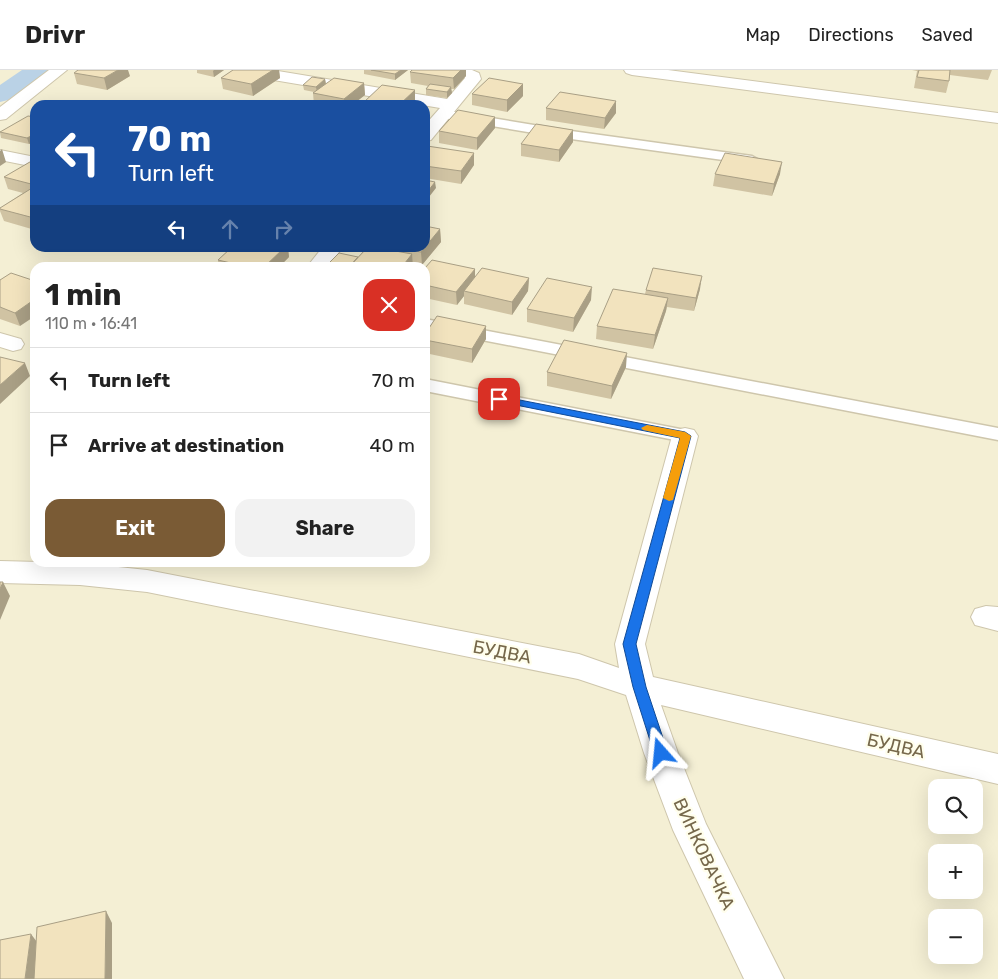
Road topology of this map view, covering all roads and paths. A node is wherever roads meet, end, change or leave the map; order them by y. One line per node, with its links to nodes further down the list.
1 (59, 70): 9 (street)
2 (244, 70): 6 (street)
3 (433, 70): 5 (street)
4 (632, 70): 10 (street)
5 (477, 73): 8 (street)
6 (400, 100)
7 (430, 106): 8 (street)
8 (447, 109): 11 (street); 14 (lane)
9 (0, 115)
10 (998, 118)
11 (430, 130)
12 (0, 155): 13 (street)
13 (30, 161)
14 (766, 162)
15 (329, 252): 16 (street)
16 (321, 262)
17 (430, 325): 19 (lane)
18 (430, 386): 20 (lane)
19 (998, 434)
20 (685, 436): 23 (street, ВИНКОВАЧКА)
21 (83, 568): 22 (street, БУДВА); 23 (street, БУДВА)
22 (0, 572)
23 (640, 687): 24 (street, БУДВА); 25 (street, ВИНКОВАЧКА)
24 (998, 769)
25 (764, 979)

